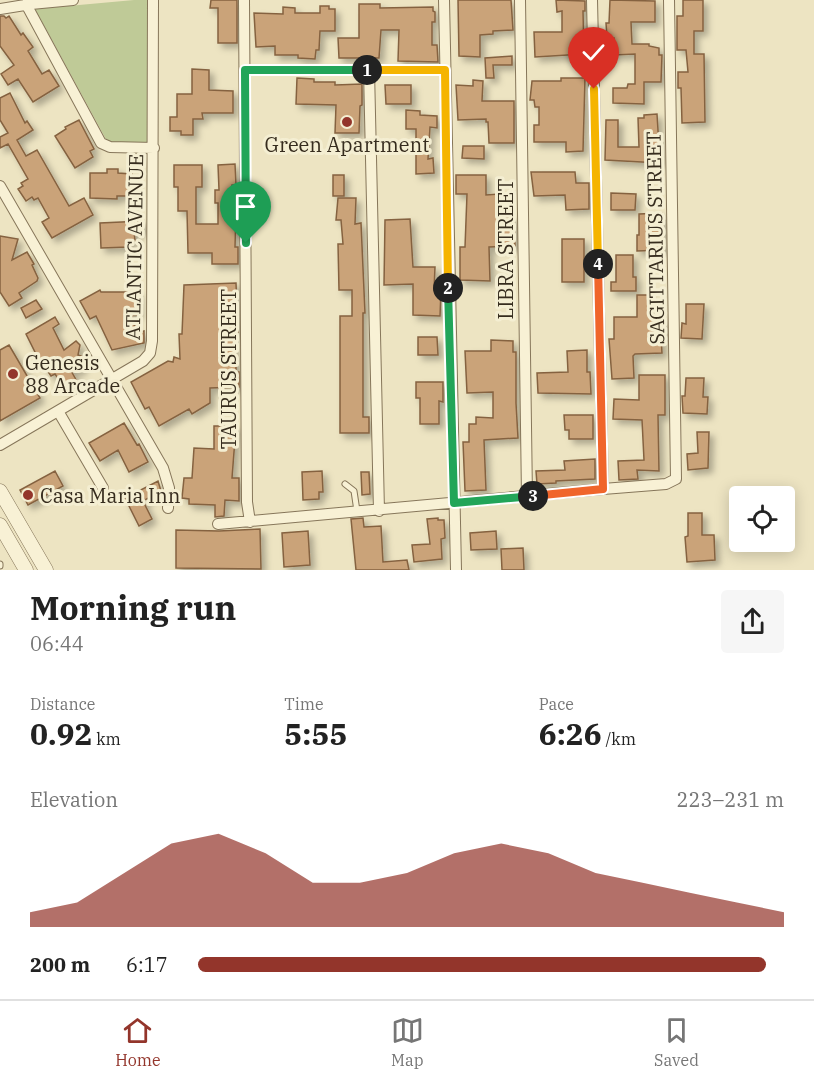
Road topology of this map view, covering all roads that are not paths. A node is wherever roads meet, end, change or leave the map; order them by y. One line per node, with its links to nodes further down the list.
1 (73, 0): 8 (street)
2 (153, 0): 13 (street, ATLANTIC AVENUE)
3 (244, 0): 10 (street, TAURUS STREET)
4 (444, 0): 12 (street)
5 (520, 0): 22 (street, LIBRA STREET)
6 (592, 0): 20 (street)
7 (669, 0): 20 (street, SAGITTARIUS STREET)
8 (29, 3): 9 (street); 13 (street)
9 (0, 9)
10 (245, 70): 11 (street); 27 (street, TAURUS STREET)
11 (369, 70): 12 (street); 25 (street)
12 (445, 70): 23 (street)
13 (154, 148): 15 (street, ATLANTIC AVENUE)
14 (0, 186): 15 (street)
15 (112, 379): 16 (street, ATLANTIC AVENUE); 24 (street)
16 (58, 411): 17 (street, ATLANTIC AVENUE); 19 (street)
17 (0, 445)
18 (345, 484): 26 (lane)
19 (103, 488)
20 (603, 489): 22 (street)
21 (0, 491): 31 (street)
22 (527, 497): 23 (street)
23 (454, 503): 25 (street); 32 (street)
24 (168, 508)
25 (379, 511): 26 (street)
26 (357, 513): 27 (street)
27 (250, 522): 29 (street)
28 (0, 525): 30 (street)
29 (218, 525)
30 (26, 570)
31 (46, 570)
32 (456, 570)

